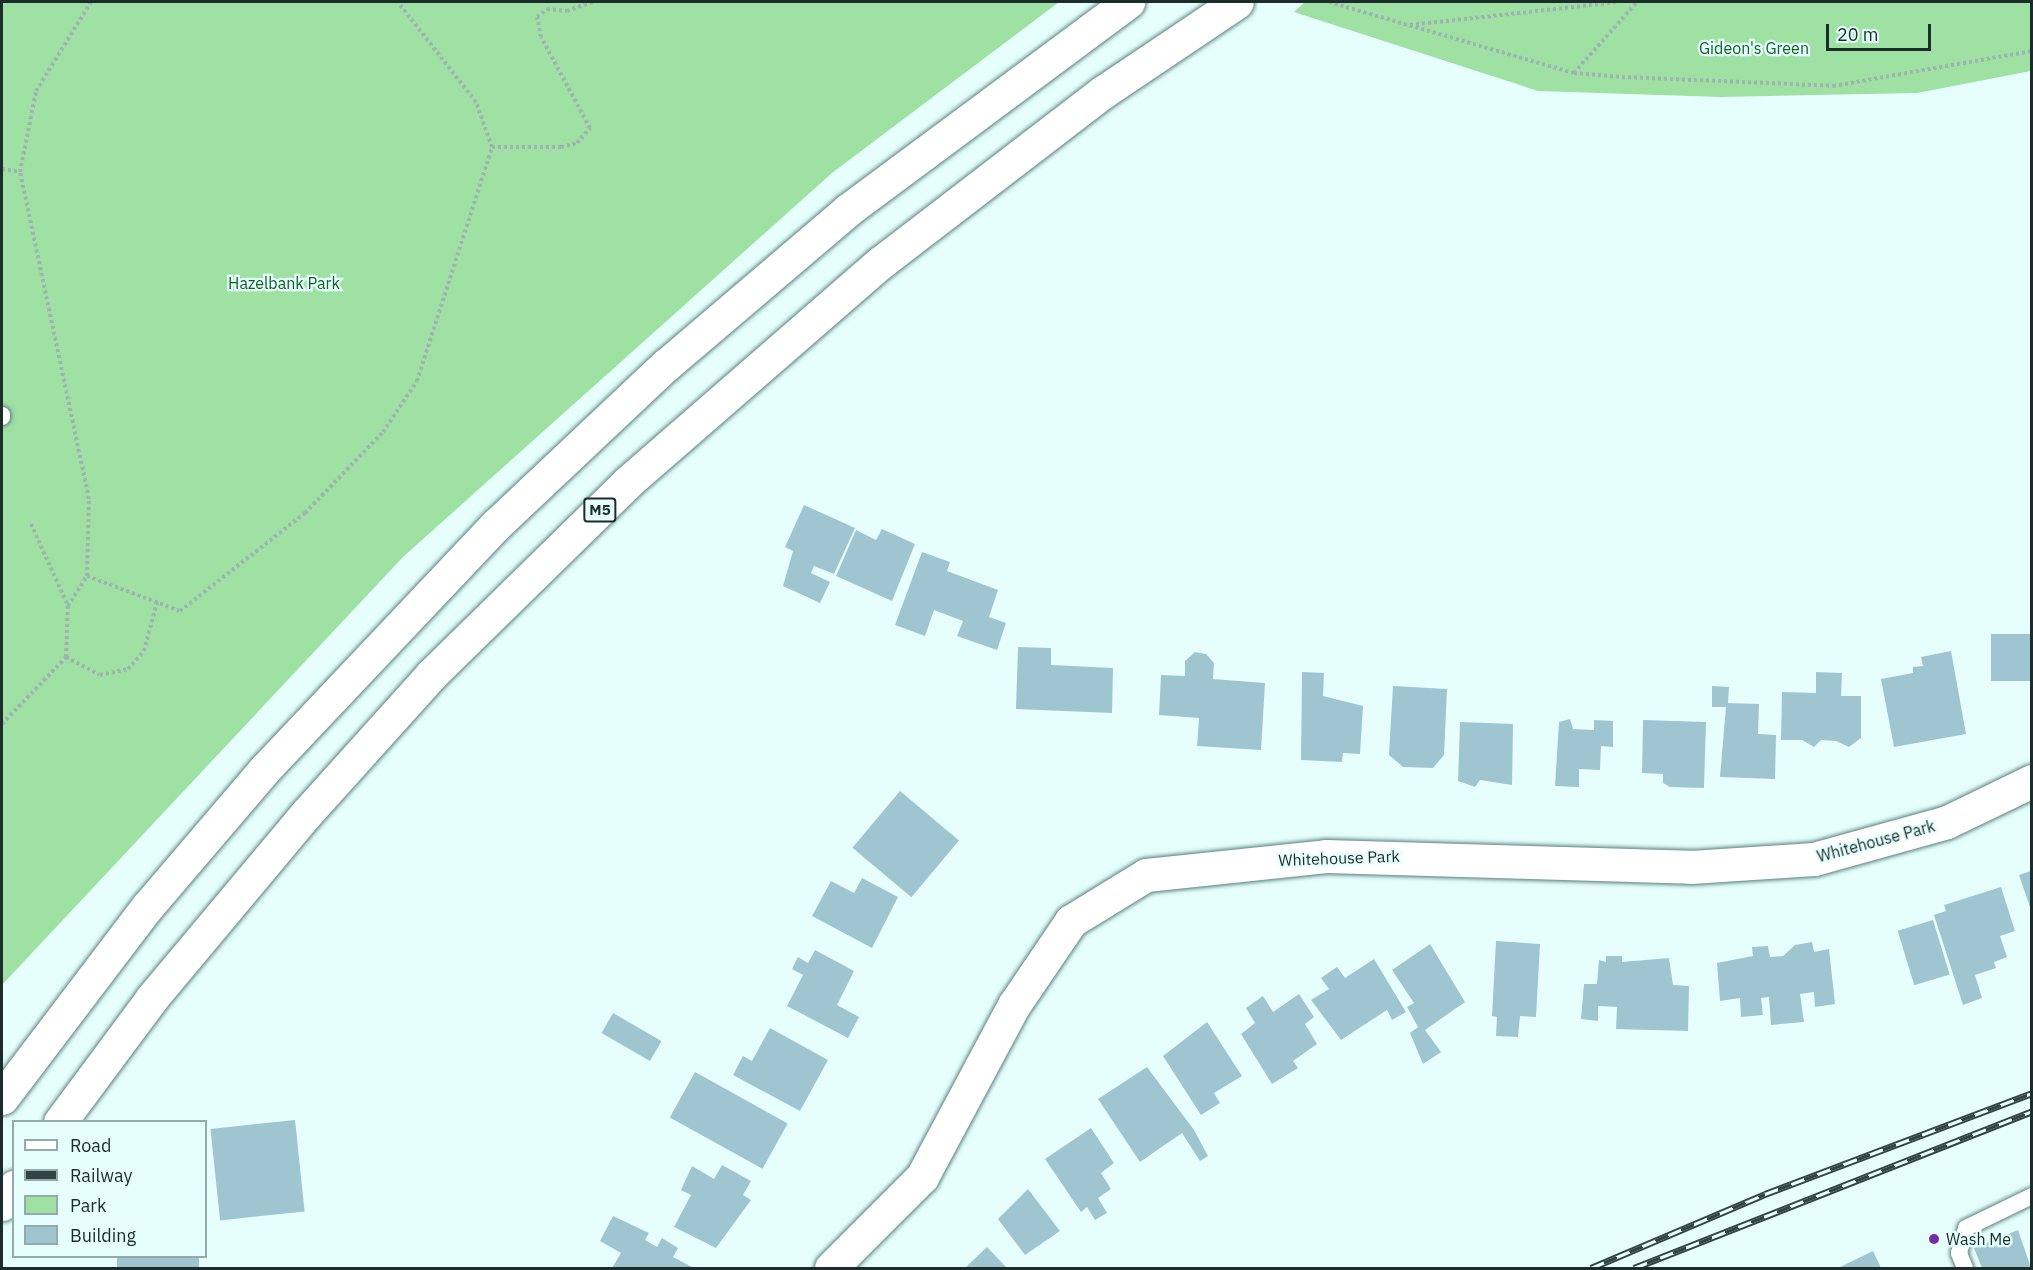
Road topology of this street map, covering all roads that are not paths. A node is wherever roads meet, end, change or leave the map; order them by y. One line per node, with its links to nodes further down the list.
1 (1128, 2): 4 (main road)
2 (1237, 2): 5 (main road, M5)
3 (2031, 781): 9 (main road, Whitehouse Park)
4 (2, 1098)
5 (61, 1120)
6 (12, 1190): 8 (main road)
7 (2031, 1196): 10 (lane)
8 (2, 1204)
9 (831, 1269)
10 (1965, 1269)

